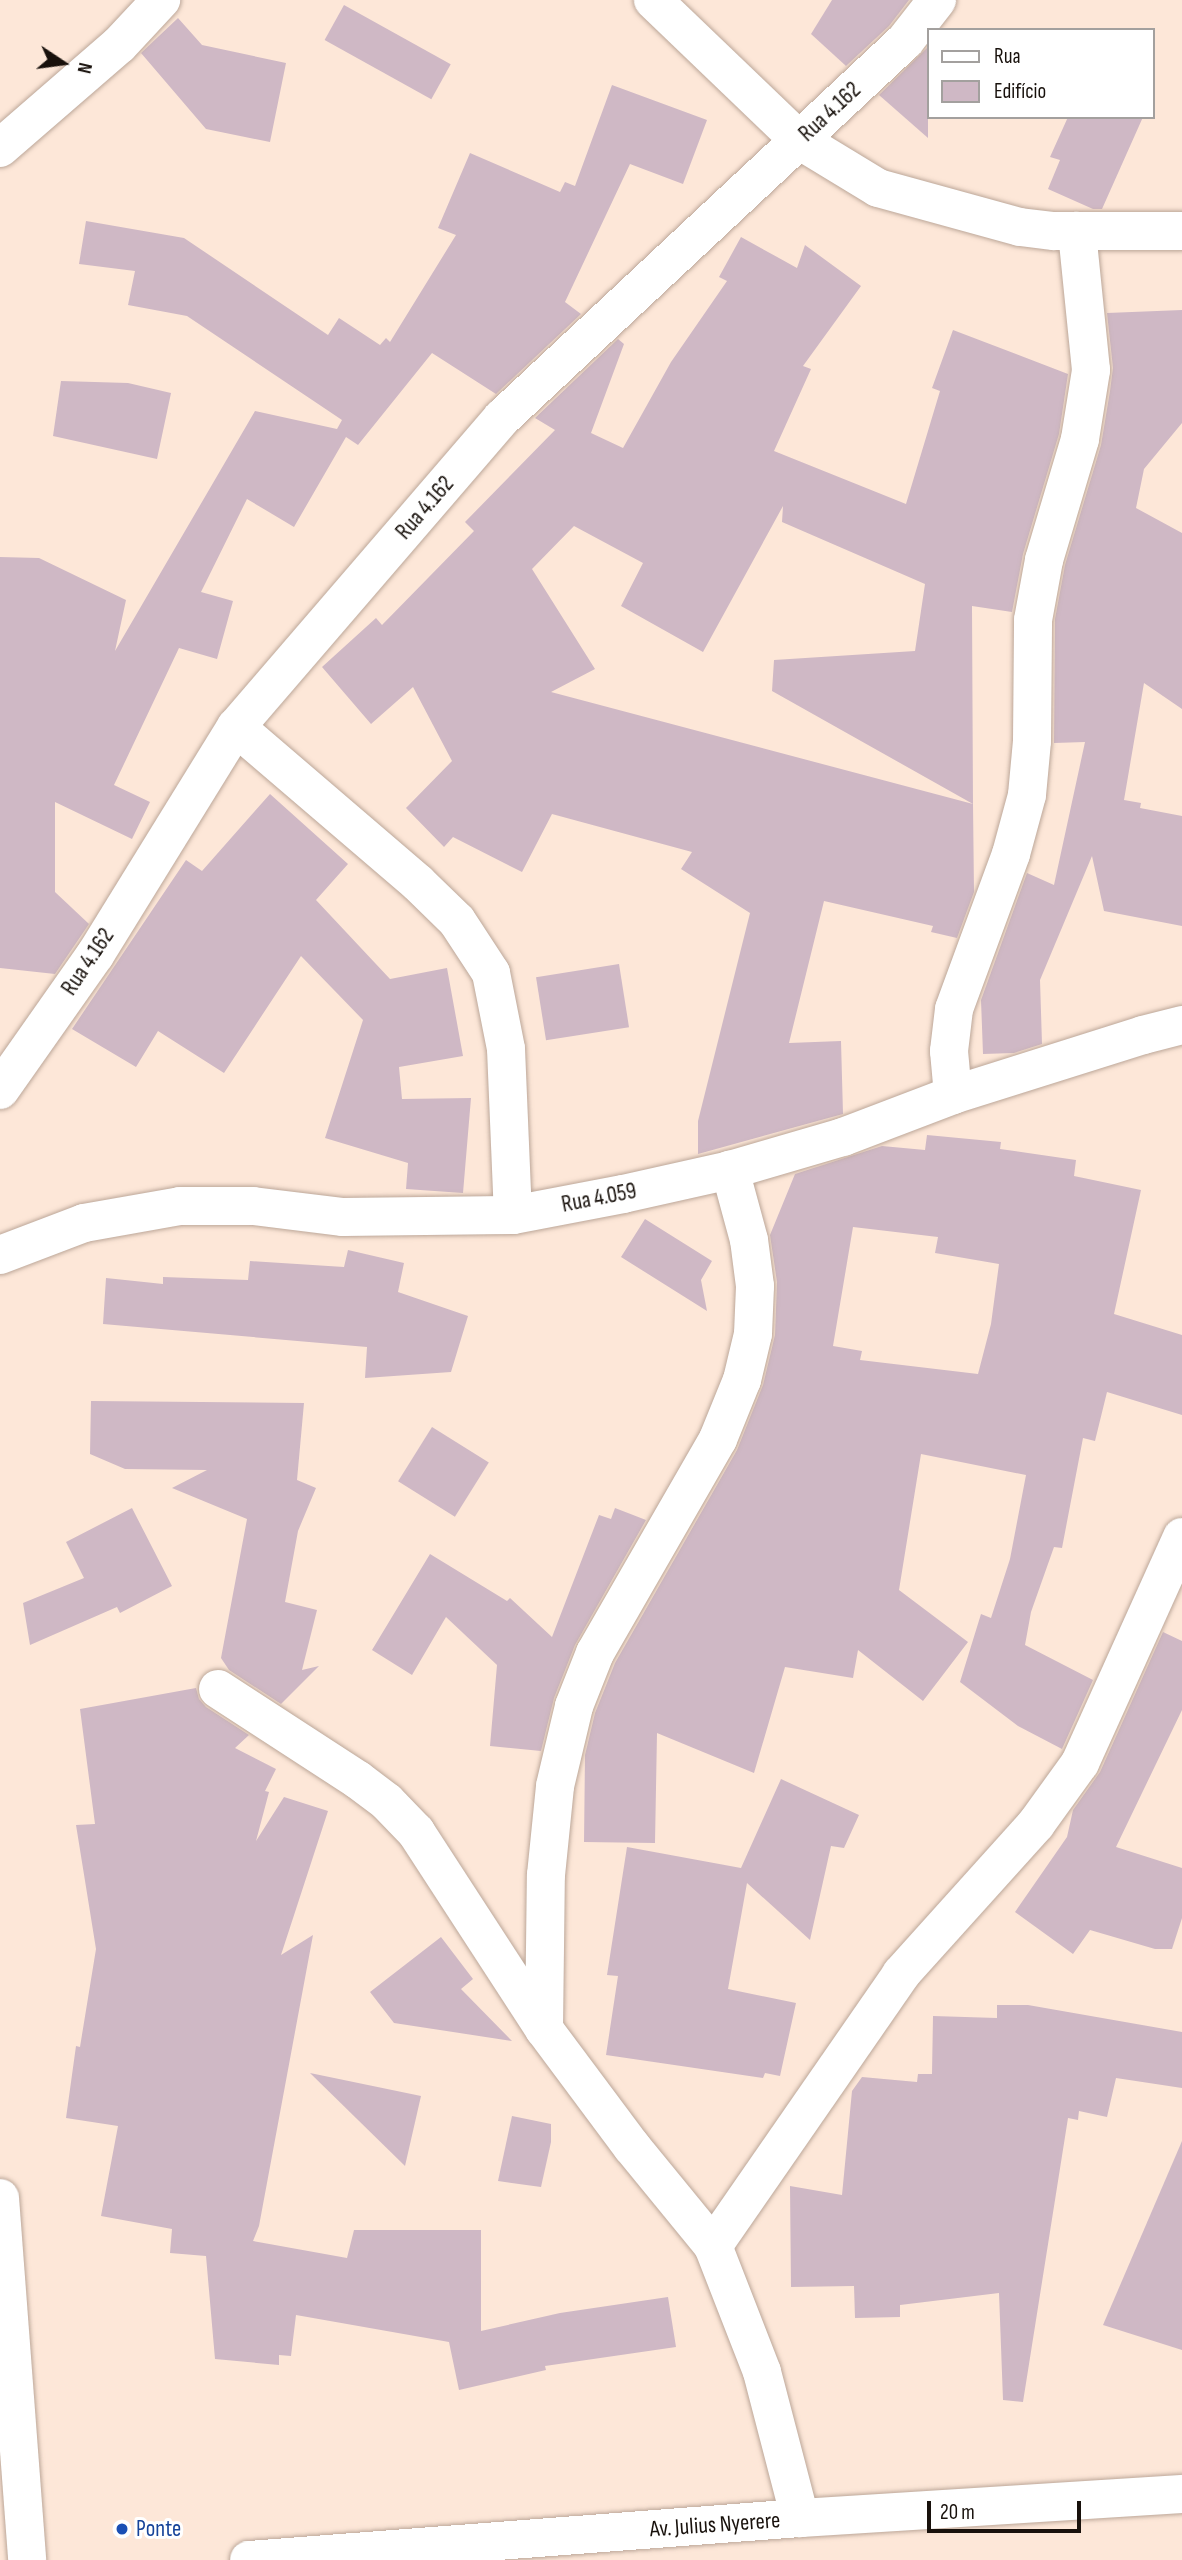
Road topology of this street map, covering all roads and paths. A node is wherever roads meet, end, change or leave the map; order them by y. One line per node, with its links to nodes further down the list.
1 (162, 0): 5 (street)
2 (653, 0): 4 (street)
3 (937, 0): 4 (street, Rua 4.162)
4 (800, 140): 6 (street); 8 (street, Rua 4.162)
5 (0, 148)
6 (1077, 231): 7 (street); 11 (street)
7 (1182, 231)
8 (236, 727): 10 (street, Rua 4.162); 13 (street)
9 (1182, 1026): 11 (street, Rua 4.059)
10 (0, 1090)
11 (953, 1095): 12 (street, Rua 4.059)
12 (730, 1170): 13 (street, Rua 4.059); 17 (street)
13 (513, 1215): 14 (street, Rua 4.059)
14 (0, 1255)
15 (1182, 1537): 19 (street)
16 (218, 1689): 17 (street)
17 (544, 2029): 19 (street)
18 (0, 2197): 22 (street)
19 (713, 2246): 21 (street)
20 (1182, 2494): 21 (street, Av. Julius Nyerere)
21 (800, 2518): 23 (street, Av. Julius Nyerere)
22 (27, 2560)
23 (249, 2560)

